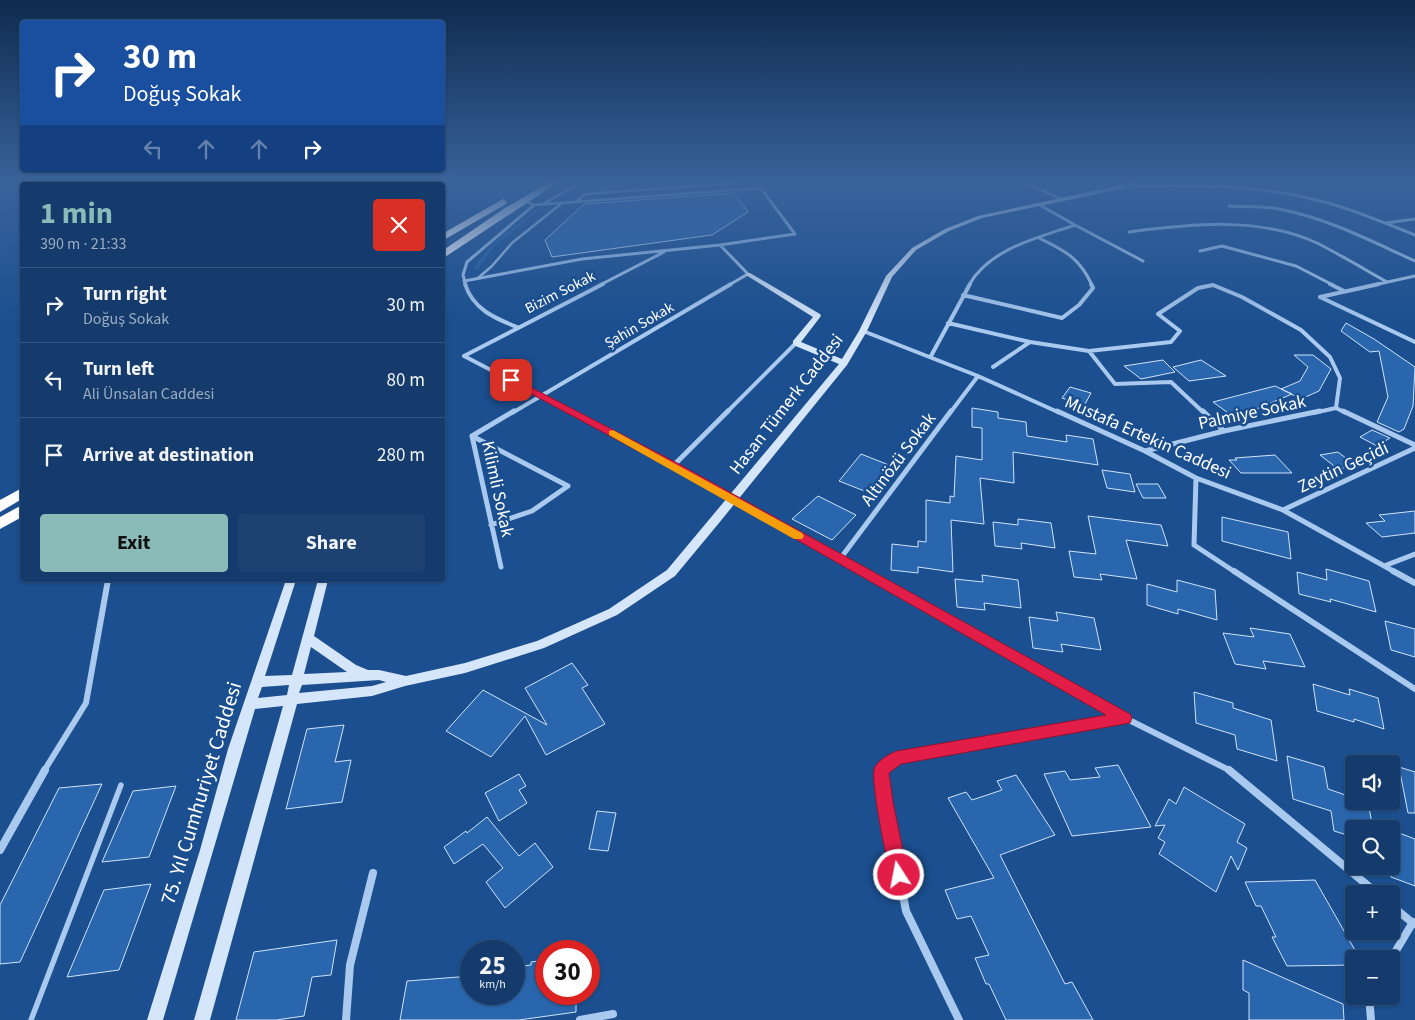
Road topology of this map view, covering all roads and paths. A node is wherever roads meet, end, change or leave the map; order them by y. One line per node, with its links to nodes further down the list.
1 (479, 231): 16 (highway)
2 (505, 231): 22 (street)
3 (528, 231): 21 (lane)
4 (792, 231): 13 (street)
5 (946, 231): 28 (street, Hasan Tümerk Caddesi)
6 (1059, 231): 12 (street)
7 (1086, 231): 17 (street)
8 (1140, 231): 11 (street)
9 (1281, 231): 23 (street)
10 (1347, 231): 18 (street)
11 (1129, 232)
12 (1039, 238): 25 (street); 25 (street)
13 (720, 245): 14 (street); 19 (street)
14 (667, 250): 21 (street); 27 (street, Bizim Sokak)
15 (1200, 251): 24 (street)
16 (445, 254)
17 (1143, 261)
18 (1415, 261)
19 (748, 274): 31 (street); 37 (street, Şahin Sokak)
20 (1415, 276): 23 (street)
21 (478, 278): 22 (street)
22 (464, 280): 27 (street)
23 (1387, 282): 24 (street)
24 (1344, 291): 30 (street)
25 (963, 295): 26 (street)
26 (948, 323): 29 (street); 33 (street)
27 (517, 327): 37 (street, Bizim Sokak)
28 (863, 331): 33 (street, Mustafa Ertekin Caddesi); 34 (street, Hasan Tümerk Caddesi)
29 (1030, 342): 32 (street); 35 (street)
30 (1415, 342)
31 (796, 343): 34 (street); 43 (street)
32 (1089, 350): 38 (street); 39 (street)
33 (931, 356): 36 (street, Mustafa Ertekin Caddesi)
34 (844, 363): 46 (street, Hasan Tümerk Caddesi)
35 (993, 367)
36 (978, 376): 42 (street, Mustafa Ertekin Caddesi); 53 (street, Altınözü Sokak)
37 (542, 395): 40 (street, Kilimli Sokak); 43 (street)
38 (1336, 408): 39 (street, Palmiye Sokak); 41 (street)
39 (1224, 431): 42 (street, Palmiye Sokak)
40 (472, 436): 51 (street, Kilimli Sokak); 51 (street)
41 (1415, 447): 48 (street, Zeytin Geçidi)
42 (1145, 451): 44 (street, Mustafa Ertekin Caddesi)
43 (674, 465): 46 (street)
44 (1196, 478): 48 (street, Mustafa Ertekin Caddesi); 65 (street)
45 (20, 494): 47 (highway)
46 (731, 499): 53 (street); 63 (street, Hasan Tümerk Caddesi)
47 (0, 507)
48 (1283, 510): 54 (street, Mustafa Ertekin Caddesi)
49 (20, 511): 50 (highway)
50 (0, 524)
51 (491, 525): 55 (street, Kilimli Sokak)
52 (1415, 554): 54 (street)
53 (840, 559): 68 (street)
54 (1384, 566): 59 (street, Mustafa Ertekin Caddesi)
55 (501, 567)
56 (107, 582): 70 (street)
57 (290, 582): 64 (street, 75. Yıl Cumhuriyet Caddesi)
58 (321, 582): 60 (street)
59 (1415, 583)
60 (307, 637): 61 (street); 62 (street)
61 (367, 676): 62 (street); 63 (street)
62 (297, 679): 64 (street); 66 (street)
63 (405, 681): 66 (street, Hasan Tümerk Caddesi)
64 (257, 682): 67 (street, 75. Yıl Cumhuriyet Caddesi)
65 (1415, 689)
66 (292, 698): 67 (street, Hasan Tümerk Caddesi); 80 (street)
67 (250, 704): 79 (street, 75. Yıl Cumhuriyet Caddesi)
68 (1125, 718): 72 (street); 83 (street)
69 (122, 785): 78 (lane)
70 (0, 850)
71 (373, 873): 81 (street)
72 (1367, 885)
73 (1400, 912): 74 (street)
74 (1414, 924): 75 (street)
75 (1397, 950)
76 (1370, 1005): 84 (street)
77 (613, 1014): 82 (street)
78 (31, 1020)
79 (154, 1020)
80 (202, 1020)
81 (346, 1020)
82 (580, 1020)
83 (959, 1020)
84 (1372, 1020)

